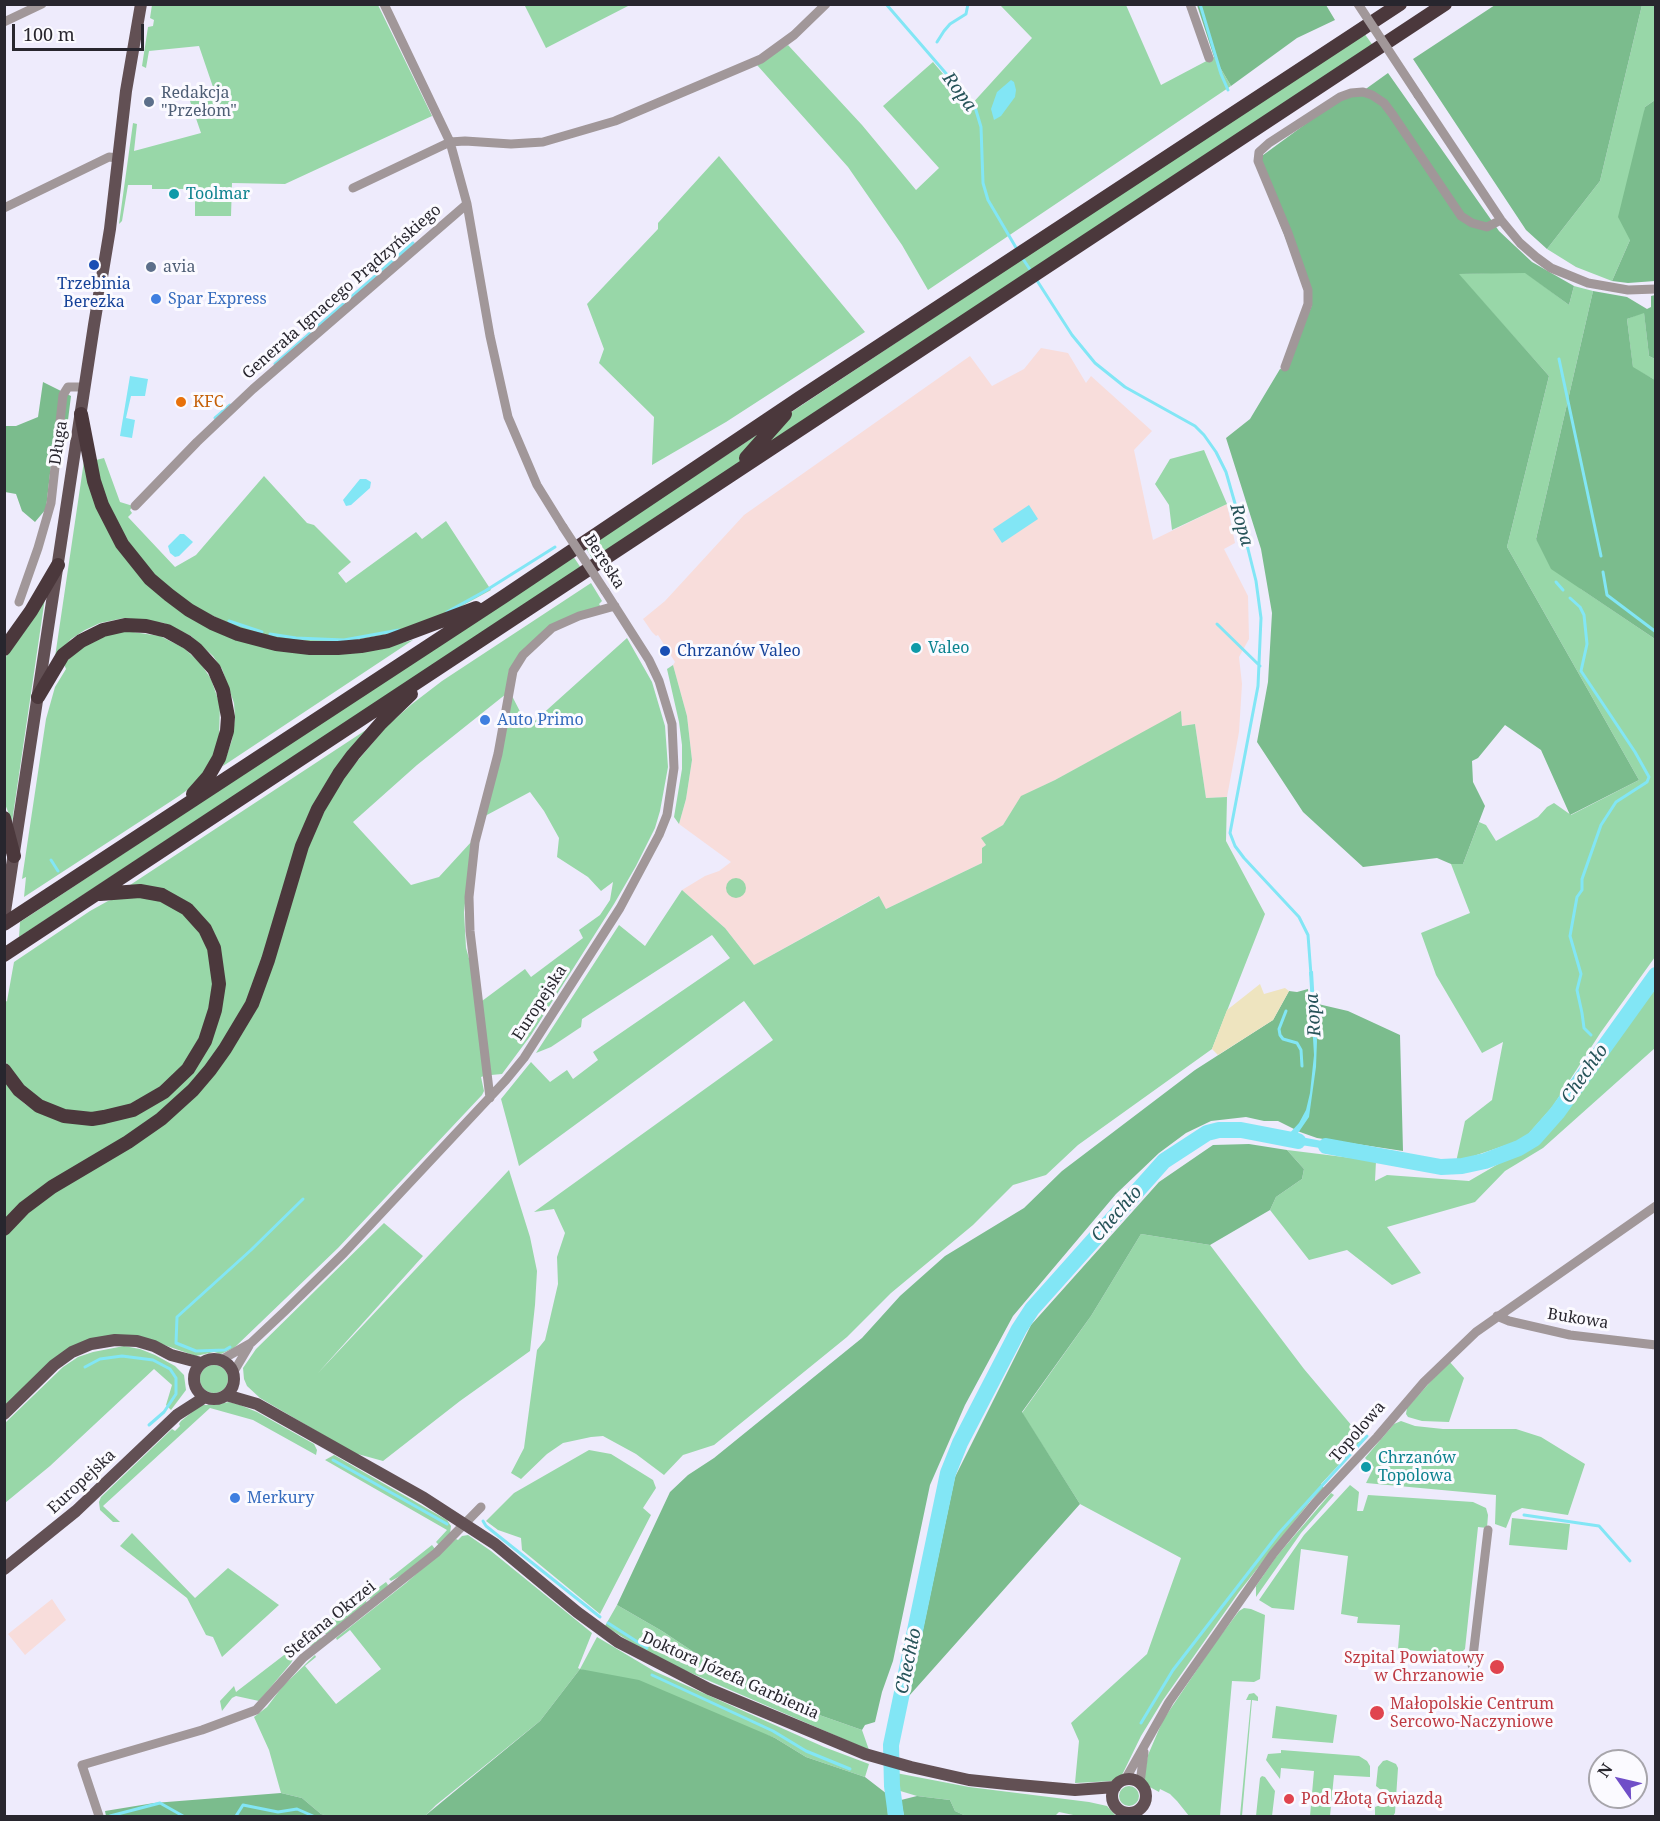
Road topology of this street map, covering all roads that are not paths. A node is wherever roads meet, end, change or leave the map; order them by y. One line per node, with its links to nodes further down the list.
1 (42, 4): 9 (street)
2 (141, 4): 12 (main road, Długa)
3 (384, 4): 11 (street, Bereska)
4 (826, 4): 11 (street)
5 (1191, 4): 10 (street)
6 (1358, 4): 16 (street, bridge)
7 (1400, 4): 20 (highway)
8 (1445, 4): 22 (highway)
9 (4, 22)
10 (1209, 58)
11 (450, 142): 13 (street); 14 (street, Bereska)
12 (118, 158): 15 (street); 19 (main road, Długa)
13 (353, 188)
14 (467, 204): 23 (street, Generała Ignacego Prądzyńskiego); 27 (street, Bereska, bridge)
15 (4, 208)
16 (1501, 220): 17 (street); 18 (street)
17 (1656, 289)
18 (1285, 367)
19 (84, 387): 21 (main road, Długa); 26 (street)
20 (798, 399): 22 (highway); 25 (highway)
21 (81, 414): 24 (main road, Długa); 25 (highway)
22 (735, 471): 29 (highway)
23 (135, 506)
24 (58, 565): 28 (highway); 30 (main road, Długa)
25 (503, 597): 31 (highway)
26 (19, 602)
27 (615, 606): 39 (street, Bereska); 39 (street, Europejska)
28 (4, 649)
29 (434, 671): 34 (highway); 41 (highway)
30 (38, 697): 31 (highway); 33 (main road, Długa)
31 (169, 815): 36 (highway)
32 (4, 818): 33 (highway)
33 (14, 856): 35 (main road, Długa)
34 (97, 894): 37 (highway); 38 (highway)
35 (4, 918)
36 (4, 924)
37 (4, 955)
38 (4, 1070)
39 (490, 1098): 43 (street, Europejska)
40 (1656, 1206): 42 (street, Topolowa)
41 (4, 1229)
42 (1497, 1317): 44 (street, Bukowa); 60 (street, Topolowa)
43 (251, 1343): 46 (street, Europejska); 48 (street, Europejska)
44 (1656, 1345)
45 (171, 1354): 47 (main road); 49 (main road); 53 (main road)
46 (221, 1360): 47 (main road); 48 (main road)
47 (201, 1363): 49 (main road)
48 (234, 1377): 50 (main road); 52 (main road, Doktora Józefa Garbienia)
49 (194, 1382): 51 (main road); 54 (main road, Europejska)
50 (226, 1395): 51 (main road); 52 (main road, Doktora Józefa Garbienia)
51 (205, 1397): 54 (main road, Europejska)
52 (257, 1404): 56 (main road, Doktora Józefa Garbienia)
53 (4, 1414)
54 (177, 1415): 58 (main road, Europejska)
55 (481, 1507): 56 (street, Stefana Okrzei)
56 (465, 1524): 63 (main road, Doktora Józefa Garbienia); 66 (street, Stefana Okrzei)
57 (1488, 1530): 59 (street)
58 (4, 1569)
59 (1472, 1665)
60 (1146, 1741): 61 (street, Topolowa); 62 (street, Topolowa)
61 (1140, 1783): 62 (main road); 65 (main road)
62 (1120, 1784): 63 (main road, Doktora Józefa Garbienia); 64 (main road)
63 (1075, 1790): 64 (main road, Doktora Józefa Garbienia)
64 (1119, 1809): 65 (main road)
65 (1137, 1813)
66 (99, 1815)

